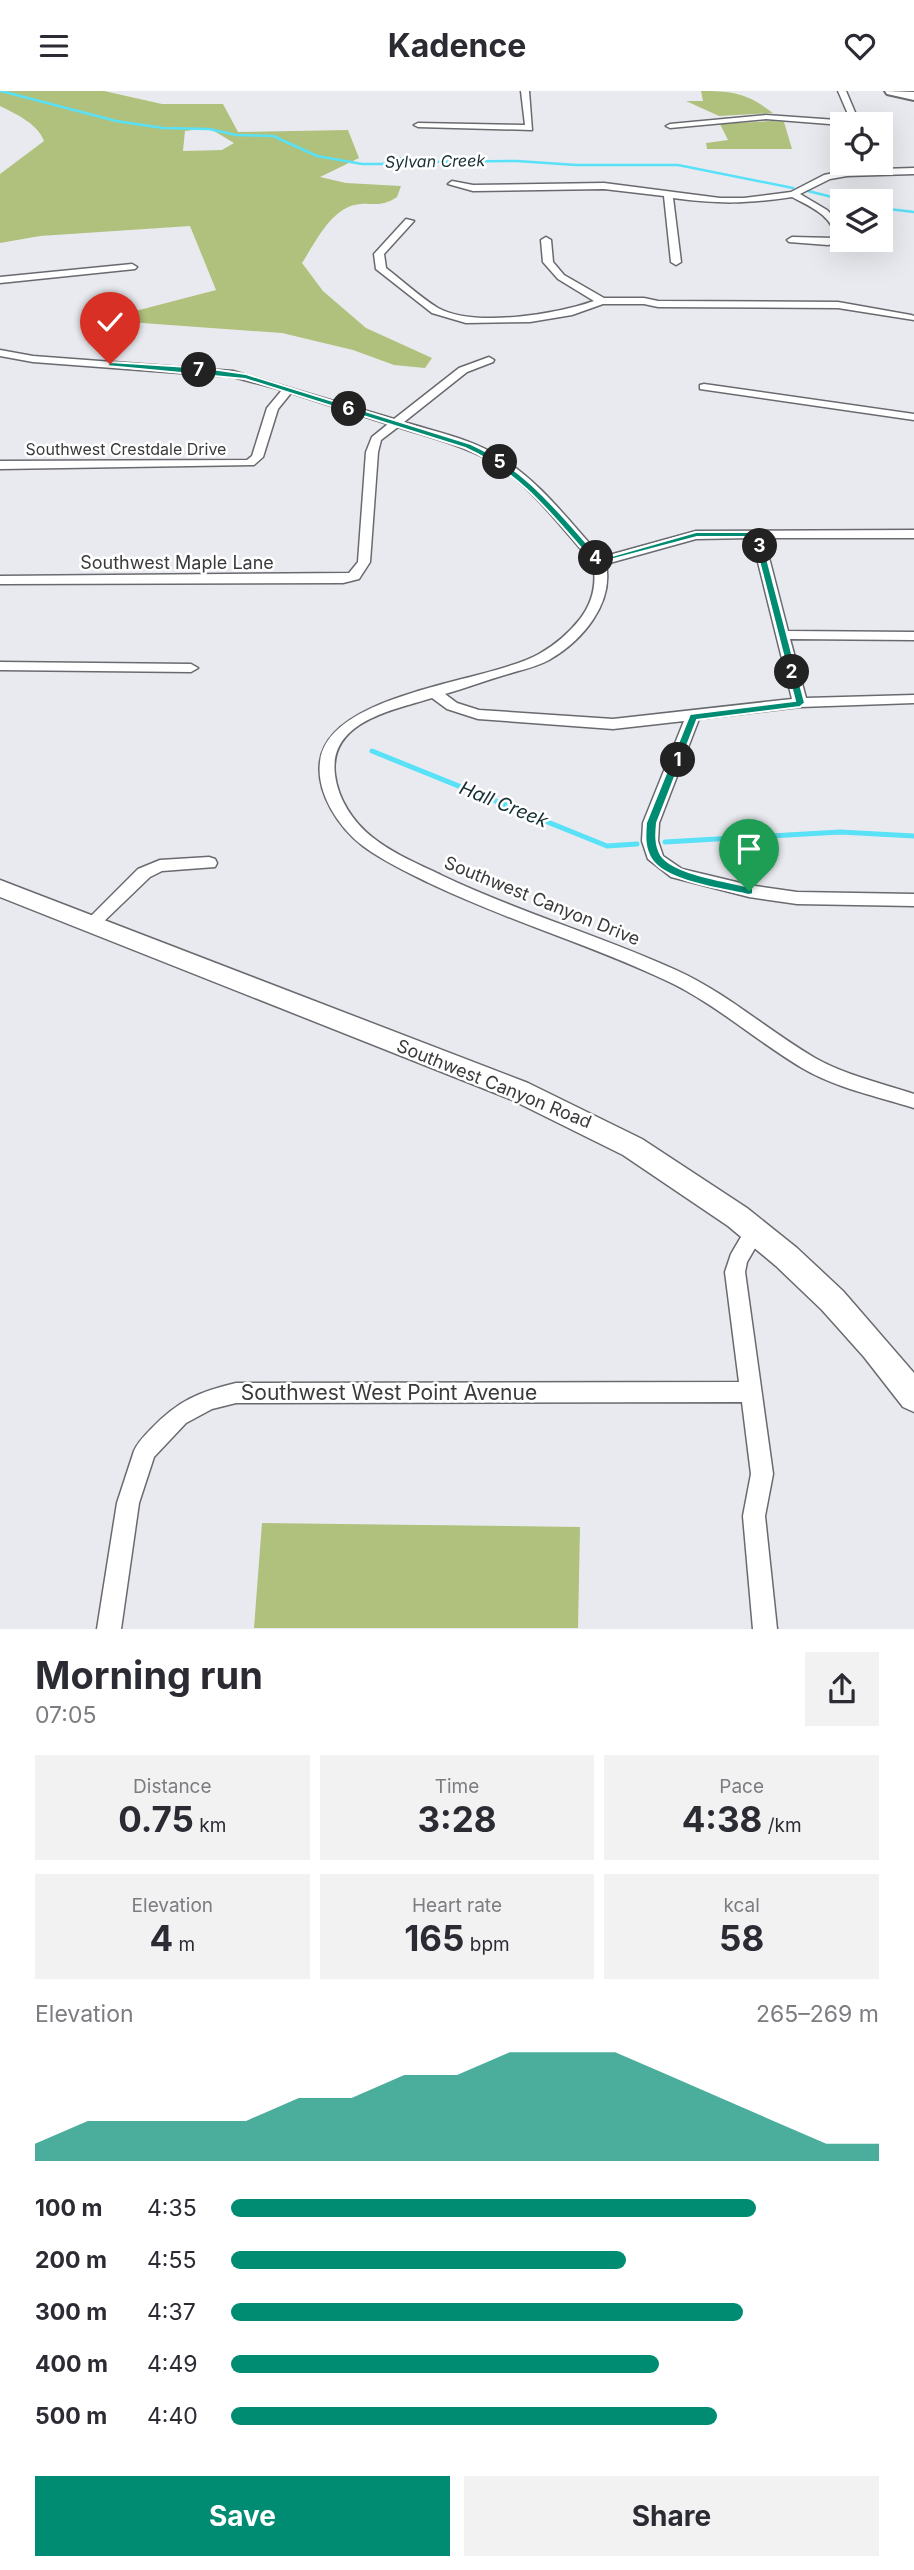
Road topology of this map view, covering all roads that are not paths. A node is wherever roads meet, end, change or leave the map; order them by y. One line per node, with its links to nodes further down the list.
1 (525, 91): 7 (street)
2 (842, 91): 5 (street)
3 (892, 91): 4 (main road)
4 (914, 96)
5 (851, 112)
6 (830, 122): 8 (street)
7 (418, 125)
8 (670, 126)
9 (893, 169): 10 (street)
10 (914, 171)
11 (836, 175): 13 (street)
12 (452, 184): 14 (street)
13 (793, 194): 14 (street); 17 (street)
14 (668, 195): 18 (street)
15 (408, 221): 21 (street)
16 (546, 240): 21 (street)
17 (792, 240)
18 (676, 262)
19 (132, 267): 20 (street)
20 (0, 280)
21 (602, 301): 22 (street)
22 (912, 319)
23 (0, 353): 26 (street)
24 (489, 360): 28 (street)
25 (704, 387): 27 (street)
26 (289, 389): 28 (street); 29 (street, Southwest Crestdale Drive)
27 (914, 417)
28 (394, 424): 32 (street); 33 (street, Southwest Maple Lane)
29 (1, 468)
30 (757, 534): 31 (street); 32 (street); 34 (street)
31 (914, 534)
32 (599, 562): 38 (street, Southwest Canyon Drive)
33 (0, 580)
34 (783, 635): 35 (street); 40 (street)
35 (914, 636)
36 (0, 666): 37 (street)
37 (191, 668)
38 (435, 693): 41 (street); 46 (street, Southwest Canyon Drive)
39 (914, 699): 40 (street)
40 (800, 703): 41 (street)
41 (693, 717): 44 (street)
42 (209, 863): 45 (street)
43 (2, 892): 45 (main road, Southwest Canyon Road)
44 (914, 900)
45 (92, 923): 47 (main road, Southwest Canyon Road)
46 (914, 1101)
47 (755, 1231): 48 (street); 49 (main road, Southwest Canyon Road)
48 (751, 1392): 50 (street, Southwest West Point Avenue); 51 (street)
49 (914, 1397)
50 (109, 1629)
51 (765, 1629)

